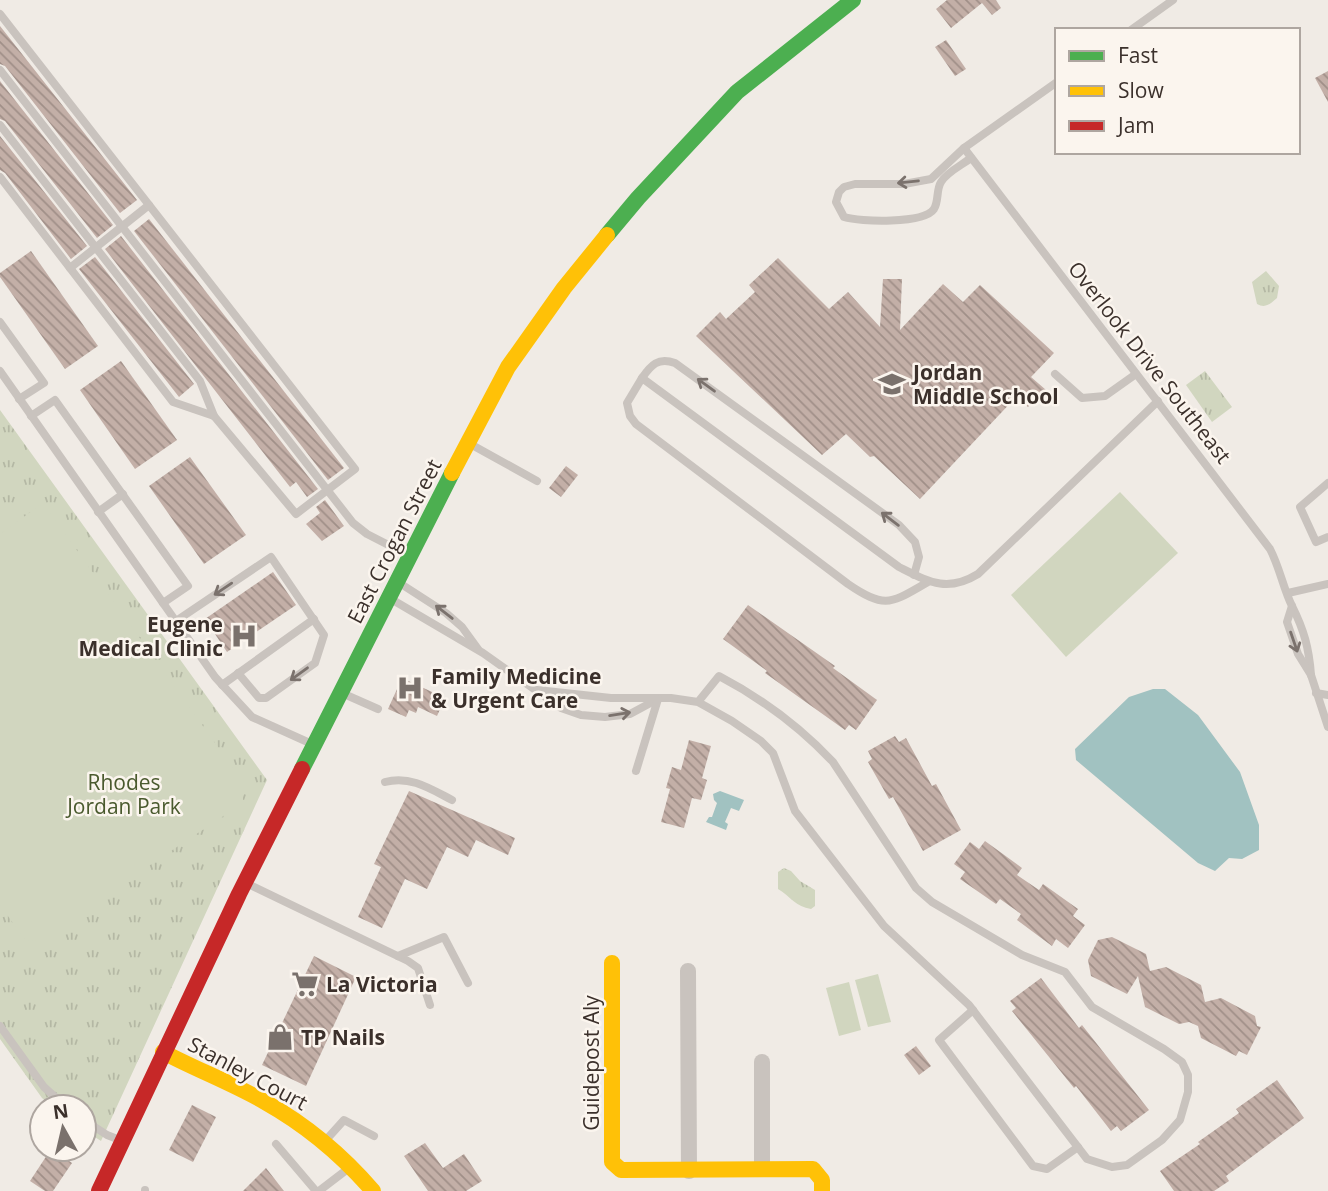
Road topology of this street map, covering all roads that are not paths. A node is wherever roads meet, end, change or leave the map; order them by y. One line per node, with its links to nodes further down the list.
1 (853, 0): 24 (main road, East Crogan Street)
2 (1173, 0): 4 (lane)
3 (0, 15): 11 (lane)
4 (1134, 28)
5 (0, 70): 12 (lane)
6 (1055, 83): 8 (lane)
7 (0, 125): 13 (lane)
8 (964, 148): 9 (lane, Overlook Drive Southeast); 9 (lane, one-way to 9)
9 (971, 158): 17 (lane, Overlook Drive Southeast)
10 (0, 177): 14 (lane)
11 (149, 205): 12 (lane); 27 (lane)
12 (122, 227): 13 (lane); 27 (lane)
13 (96, 247): 14 (lane); 23 (lane)
14 (69, 268): 23 (lane)
15 (0, 322): 20 (lane)
16 (0, 371): 20 (lane)
17 (1136, 373): 18 (lane); 21 (lane, Overlook Drive Southeast)
18 (1055, 374)
19 (642, 378): 32 (lane); 32 (lane, one-way to 19); 34 (lane)
20 (19, 399): 22 (lane)
21 (1158, 401): 34 (lane); 36 (lane, Overlook Drive Southeast)
22 (31, 416): 28 (lane); 29 (lane)
23 (214, 416): 27 (lane)
24 (468, 443): 25 (lane); 31 (main road, East Crogan Street)
25 (537, 481)
26 (1328, 483): 30 (lane)
27 (328, 490): 31 (lane)
28 (123, 494): 29 (lane); 38 (lane)
29 (98, 512): 38 (lane)
30 (1328, 537)
31 (409, 556): 33 (main road, East Crogan Street)
32 (914, 575): 34 (lane)
33 (396, 581): 37 (main road, East Crogan Street); 42 (lane, one-way to 33)
34 (928, 582)
35 (1328, 584): 36 (lane)
36 (1288, 593): 39 (lane, Overlook Drive Southeast)
37 (388, 598): 42 (lane); 47 (main road, East Crogan Street)
38 (163, 603): 41 (lane)
39 (1292, 606): 44 (lane); 44 (lane, one-way to 44)
40 (314, 619): 41 (lane, one-way to 41); 43 (lane); 43 (lane, one-way to 43)
41 (176, 621): 45 (lane)
42 (483, 653): 46 (lane)
43 (239, 673): 45 (lane)
44 (1311, 675): 48 (lane)
45 (222, 685): 56 (lane)
46 (537, 690): 50 (lane); 54 (lane)
47 (341, 692): 53 (lane); 56 (main road, East Crogan Street)
48 (1317, 693): 49 (lane); 55 (lane)
49 (1328, 695)
50 (595, 697): 51 (lane); 54 (lane)
51 (659, 699): 52 (lane); 54 (lane, one-way to 51); 57 (lane)
52 (698, 702): 66 (lane); 76 (lane)
53 (378, 709)
54 (595, 716)
55 (1328, 727)
56 (315, 746): 60 (main road, East Crogan Street)
57 (636, 771)
58 (385, 782): 59 (lane)
59 (452, 800)
60 (246, 883): 61 (lane); 68 (main road, East Crogan Street)
61 (398, 956): 64 (lane); 65 (lane)
62 (612, 963): 79 (main road, Guidepost Aly)
63 (688, 971): 79 (street)
64 (468, 983)
65 (430, 1004)
66 (972, 1010): 76 (lane); 76 (lane)
67 (0, 1026): 70 (lane)
68 (163, 1052): 73 (main road, East Crogan Street); 74 (main road, Stanley Court)
69 (762, 1062): 78 (street)
70 (51, 1093)
71 (98, 1129): 73 (lane)
72 (374, 1136): 74 (lane)
73 (123, 1141): 80 (main road, East Crogan Street)
74 (324, 1142): 77 (main road, Stanley Court)
75 (276, 1144): 81 (lane)
76 (1078, 1147)
77 (351, 1166): 81 (lane); 82 (main road, Stanley Court)
78 (762, 1169): 79 (main road); 83 (main road)
79 (689, 1171)
80 (99, 1191)
81 (318, 1191)
82 (373, 1191)
83 (822, 1191)

